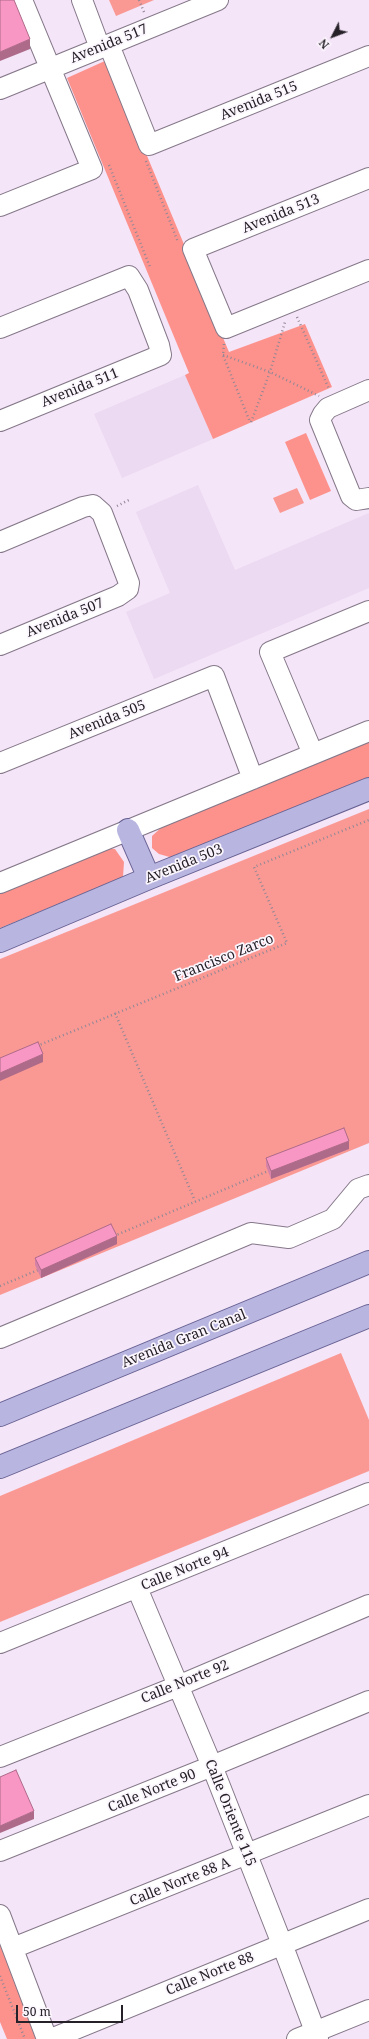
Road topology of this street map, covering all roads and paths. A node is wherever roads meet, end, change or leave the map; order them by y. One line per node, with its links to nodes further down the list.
1 (22, 0): 8 (street)
2 (82, 0): 6 (street)
3 (144, 0): 5 (path)
4 (218, 0): 6 (street, Avenida 517)
5 (142, 5)
6 (105, 46): 8 (street, Avenida 517); 10 (street)
7 (369, 56): 10 (street, Avenida 515)
8 (50, 68): 9 (street, Avenida 517); 11 (street)
9 (0, 89)
10 (146, 151): 14 (path)
11 (100, 166): 13 (street); 15 (path)
12 (369, 178): 14 (street, Avenida 513)
13 (0, 206)
14 (186, 248): 17 (street)
15 (150, 267)
16 (369, 270): 17 (street)
17 (290, 302): 19 (path); 21 (path)
18 (0, 328): 22 (street, Avenida 511)
19 (270, 372): 19 (path); 21 (path)
20 (369, 390): 21 (street)
21 (329, 409): 23 (street)
22 (0, 421)
23 (362, 499)
24 (0, 542): 26 (street, Avenida 507)
25 (369, 612): 28 (street)
26 (0, 645)
27 (369, 731): 28 (street)
28 (313, 754): 30 (street)
29 (0, 763): 30 (street, Avenida 505)
30 (253, 779): 33 (street)
31 (369, 789): 34 (main road, Avenida 503)
32 (369, 820): 37 (path, Francisco Zarco)
33 (128, 830): 34 (main road); 35 (street)
34 (149, 878): 36 (main road, Avenida 503)
35 (0, 883)
36 (0, 941)
37 (115, 1013): 38 (path, Francisco Zarco); 41 (path)
38 (36, 1046)
39 (268, 1171): 41 (path)
40 (369, 1185): 47 (street)
41 (195, 1201): 42 (path)
42 (113, 1236)
43 (369, 1262): 48 (main road, Avenida Gran Canal)
44 (38, 1270): 45 (path)
45 (0, 1286)
46 (369, 1316): 49 (main road)
47 (0, 1338)
48 (0, 1415)
49 (0, 1467)
50 (369, 1493): 51 (street, Calle Norte 94)
51 (137, 1588): 53 (street, Calle Norte 94); 54 (street, Calle Oriente 115)
52 (369, 1605): 54 (street, Calle Norte 92)
53 (0, 1643)
54 (178, 1686): 56 (street, Calle Norte 92); 57 (street, Calle Oriente 115)
55 (369, 1701): 57 (street, Calle Norte 90)
56 (0, 1757)
57 (212, 1766): 59 (street, Calle Norte 90); 60 (street, Calle Oriente 115)
58 (369, 1805): 60 (street, Calle Norte 88 A)
59 (0, 1851)
60 (247, 1855): 63 (street, Calle Oriente 115); 64 (street, Calle Norte 88 A)
61 (369, 1908): 63 (street, Calle Norte 88)
62 (0, 1915): 64 (street)
63 (282, 1944): 67 (street, Calle Oriente 115); 70 (street, Calle Norte 88)
64 (13, 1948): 69 (street)
65 (0, 1976): 68 (path)
66 (369, 2010): 67 (street)
67 (310, 2036)
68 (25, 2039)
69 (47, 2039)
70 (51, 2039)

